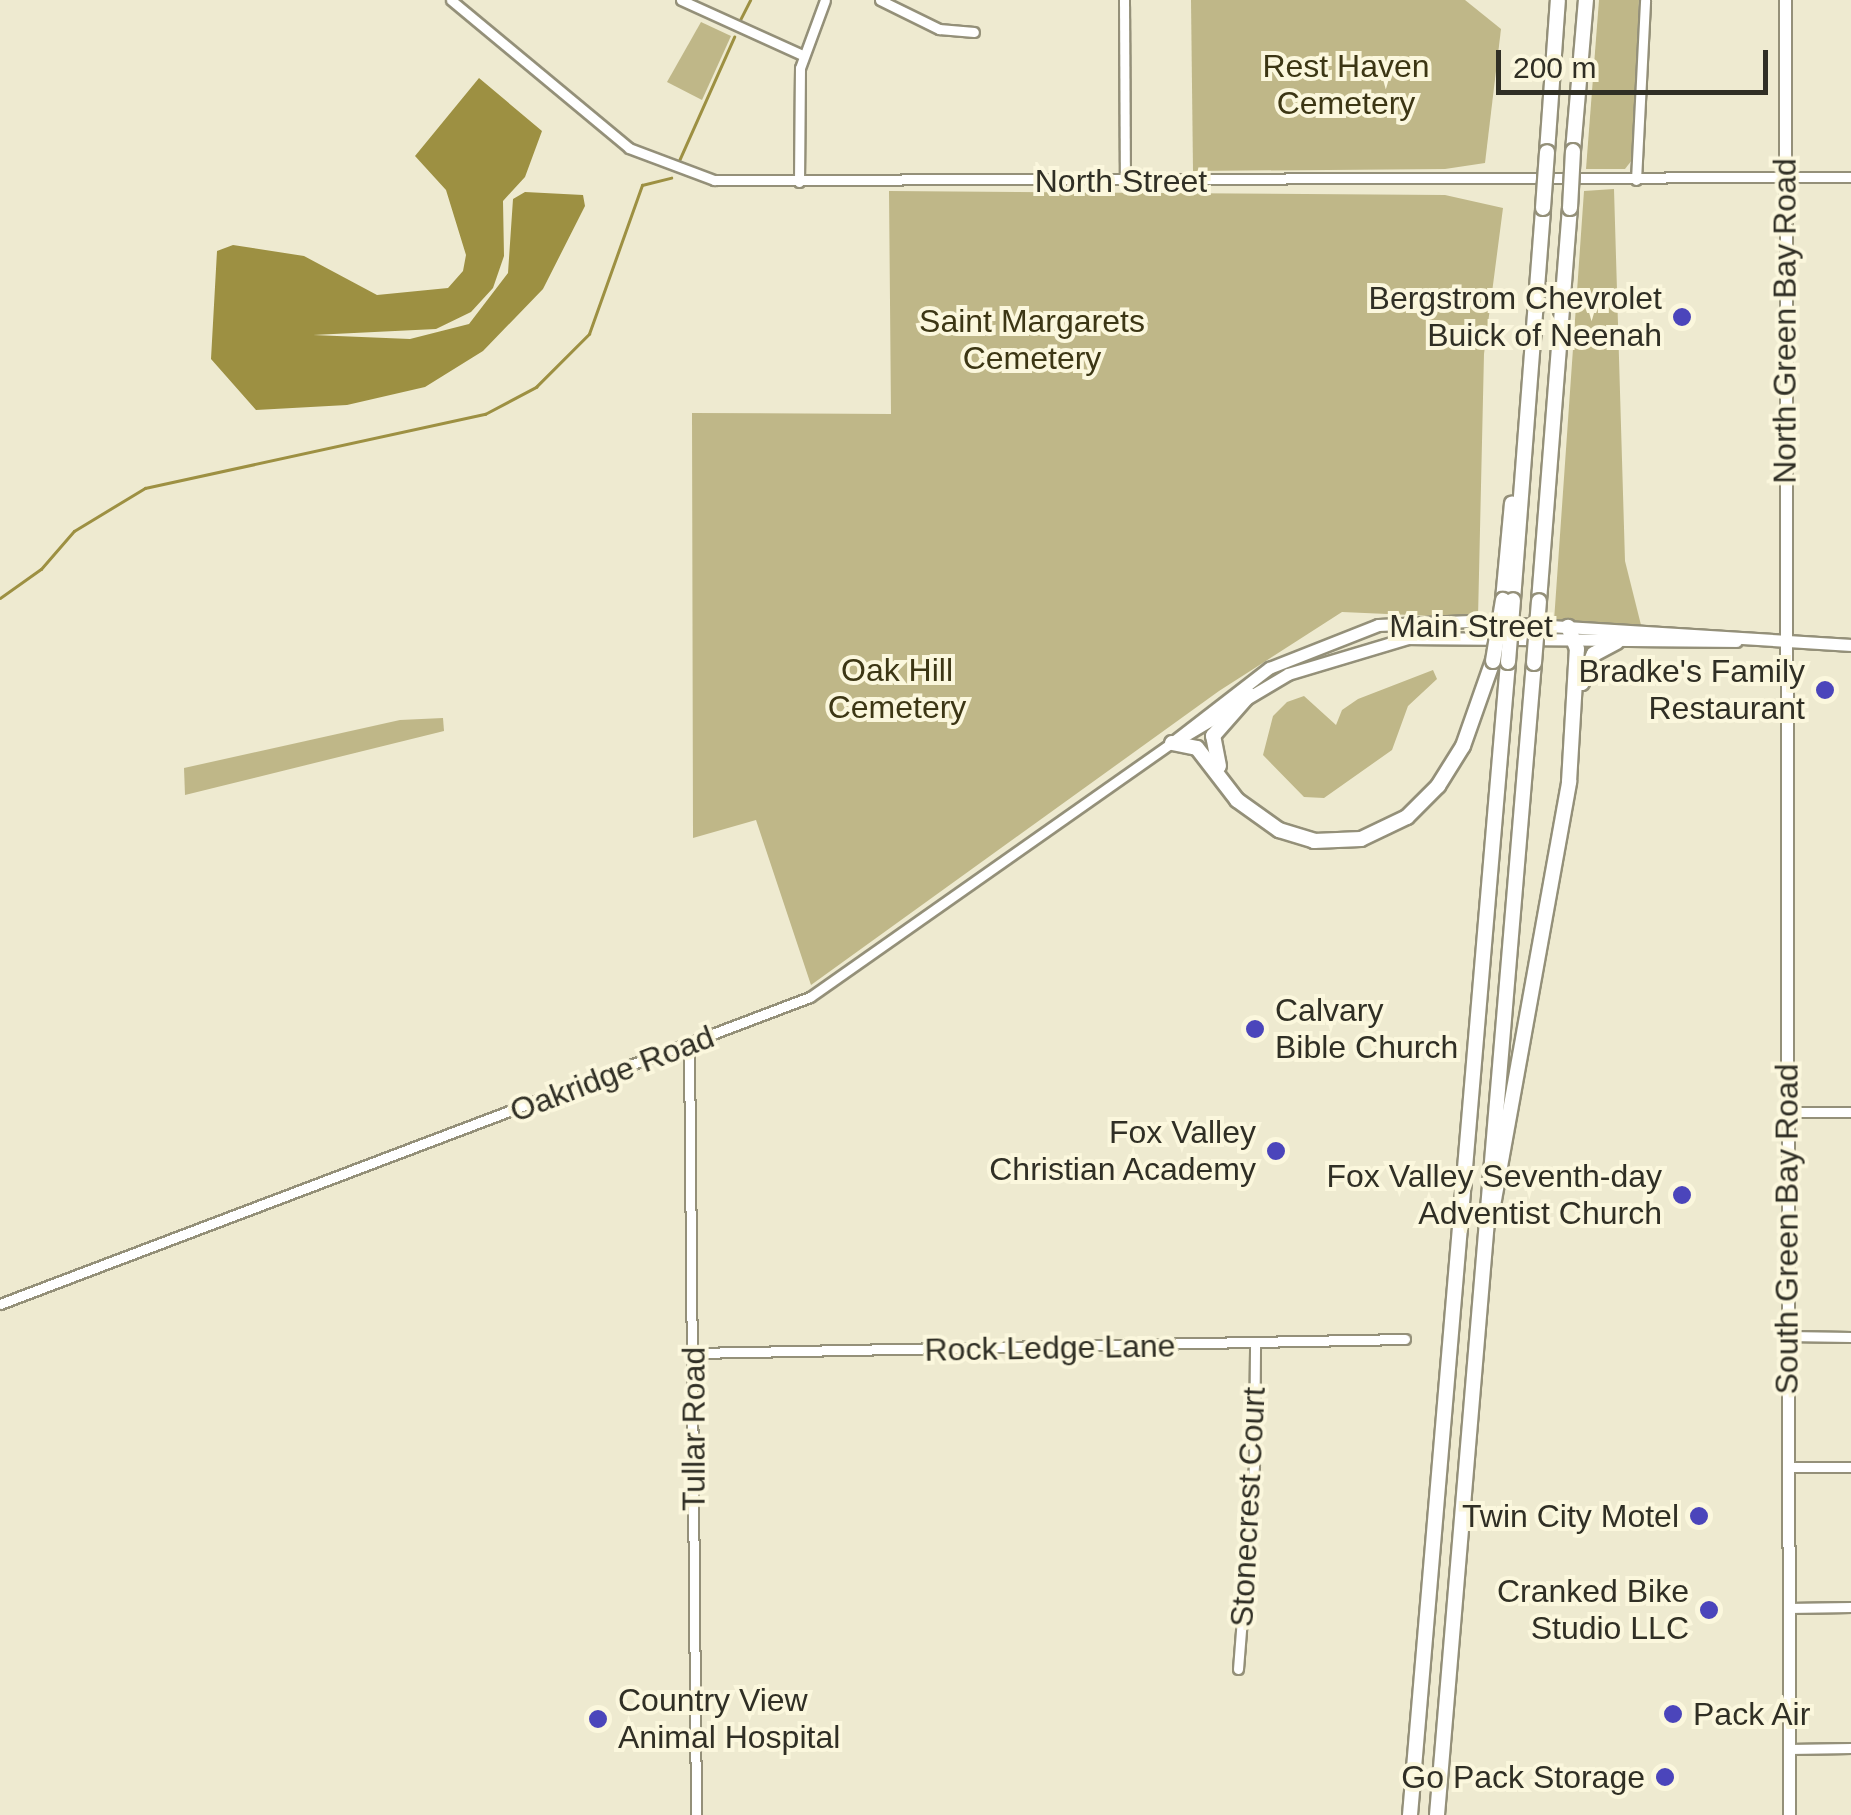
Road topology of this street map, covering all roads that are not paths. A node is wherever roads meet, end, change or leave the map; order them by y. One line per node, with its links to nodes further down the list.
1 (451, 0): 16 (street, North Street)
2 (681, 0): 11 (street)
3 (825, 0): 11 (street)
4 (880, 0): 10 (street)
5 (1124, 0): 15 (street)
6 (1558, 0): 22 (highway, bridge)
7 (1586, 0): 30 (highway, bridge)
8 (1645, 0): 14 (street)
9 (1785, 0): 12 (main road, North Green Bay Road)
10 (974, 32)
11 (802, 56): 16 (street)
12 (1784, 177): 13 (street, North Street); 14 (street, North Street); 20 (main road, North Green Bay Road)
13 (1851, 178)
14 (1636, 180): 15 (street, North Street)
15 (1125, 181): 16 (street, North Street)
16 (800, 182)
17 (1572, 633): 18 (main road, Main Street); 19 (main road, Main Street); 23 (main road, Main Street); 24 (main road, Main Street); 25 (highway)
18 (1740, 640): 19 (main road, Main Street); 20 (main road, Main Street)
19 (1617, 642): 25 (highway)
20 (1786, 642): 21 (main road, Main Street); 28 (main road, South Green Bay Road)
21 (1851, 646)
22 (1501, 662): 26 (highway); 45 (highway)
23 (1250, 695): 24 (main road, Main Street); 26 (highway)
24 (1172, 743): 26 (highway); 27 (street, Oakridge Road)
25 (1570, 782): 30 (highway)
26 (1244, 805)
27 (688, 1044): 31 (street, Oakridge Road); 36 (street, Tullar Road)
28 (1786, 1112): 29 (street); 32 (main road, South Green Bay Road)
29 (1851, 1112)
30 (1490, 1216): 46 (highway)
31 (0, 1304)
32 (1787, 1336): 33 (street); 37 (main road, South Green Bay Road)
33 (1851, 1337)
34 (1405, 1339): 35 (street, Rock Ledge Lane)
35 (1256, 1344): 36 (street, Rock Ledge Lane); 41 (street, Stonecrest Court)
36 (695, 1353): 44 (street, Tullar Road)
37 (1788, 1467): 38 (street); 40 (main road, South Green Bay Road)
38 (1851, 1468)
39 (1851, 1607): 40 (street)
40 (1788, 1608): 43 (main road, South Green Bay Road)
41 (1238, 1669)
42 (1851, 1748): 43 (street)
43 (1789, 1749): 47 (main road, South Green Bay Road)
44 (696, 1815)
45 (1410, 1815)
46 (1437, 1815)
47 (1789, 1815)

